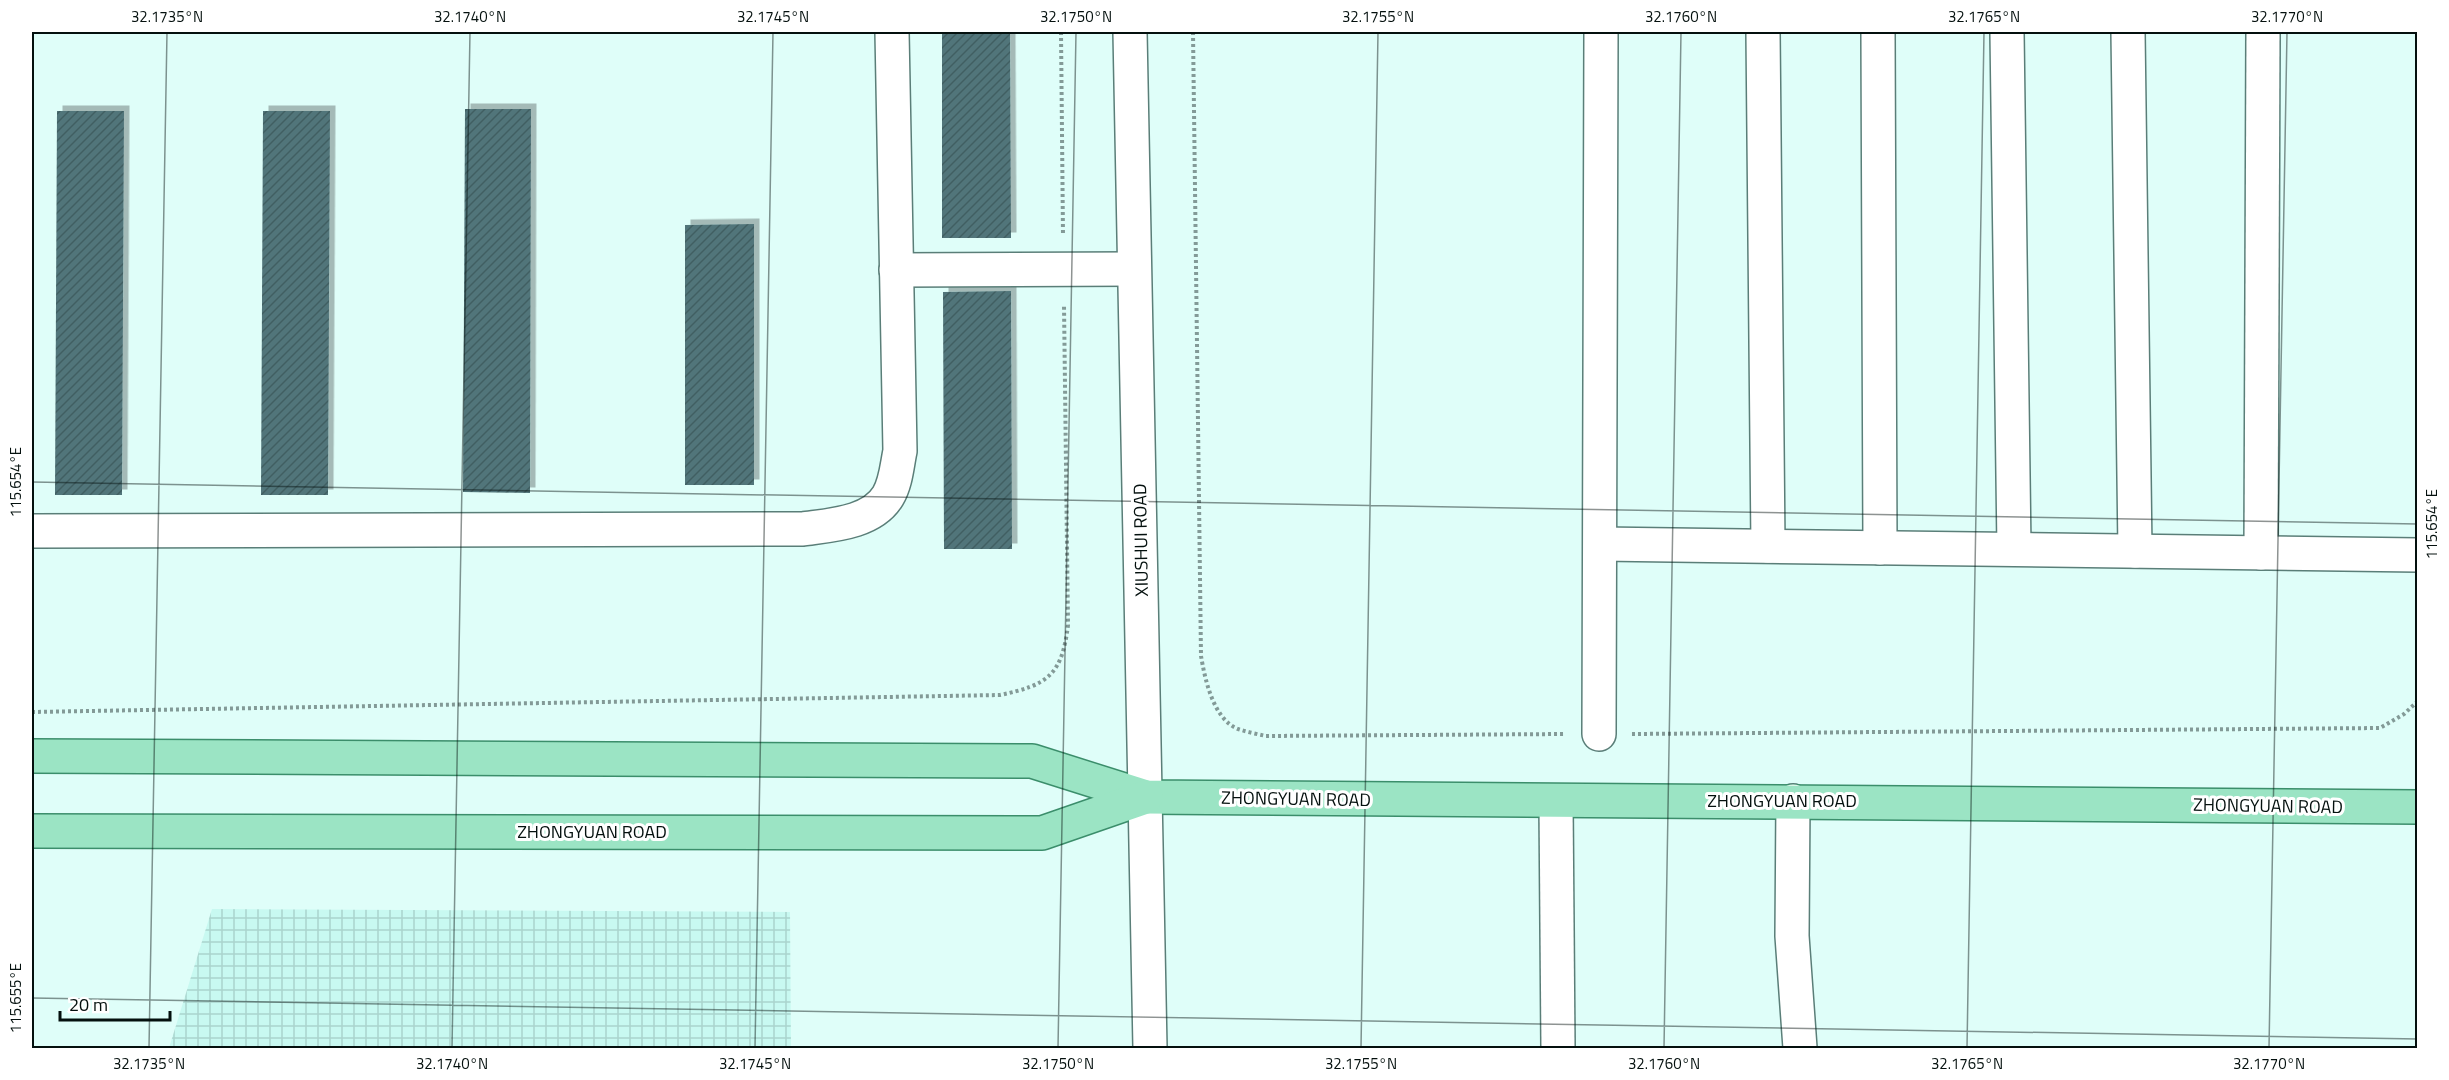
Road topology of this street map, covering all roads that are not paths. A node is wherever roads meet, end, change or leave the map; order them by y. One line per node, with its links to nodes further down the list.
1 (892, 32): 10 (street)
2 (1130, 32): 9 (street, XIUSHUI ROAD)
3 (1601, 32): 12 (street)
4 (1763, 32): 13 (street)
5 (1878, 32): 14 (street)
6 (2007, 32): 15 (street)
7 (2128, 32): 16 (street)
8 (2263, 32): 17 (street)
9 (1134, 269): 10 (street); 21 (street, XIUSHUI ROAD)
10 (896, 270): 11 (street)
11 (32, 531)
12 (1601, 544): 13 (street); 19 (street)
13 (1767, 546): 14 (street)
14 (1880, 548): 15 (street)
15 (2014, 549): 16 (street)
16 (2135, 551): 17 (street)
17 (2261, 553): 18 (street)
18 (2418, 555)
19 (1599, 734)
20 (32, 756): 21 (main road, ZHONGYUAN ROAD)
21 (1146, 798): 23 (main road, ZHONGYUAN ROAD); 25 (main road, ZHONGYUAN ROAD); 26 (street, XIUSHUI ROAD)
22 (1793, 801): 23 (main road, ZHONGYUAN ROAD); 24 (main road, ZHONGYUAN ROAD); 28 (street)
23 (1556, 802): 27 (street)
24 (2418, 807)
25 (32, 831)
26 (1150, 1048)
27 (1558, 1048)
28 (1800, 1048)

